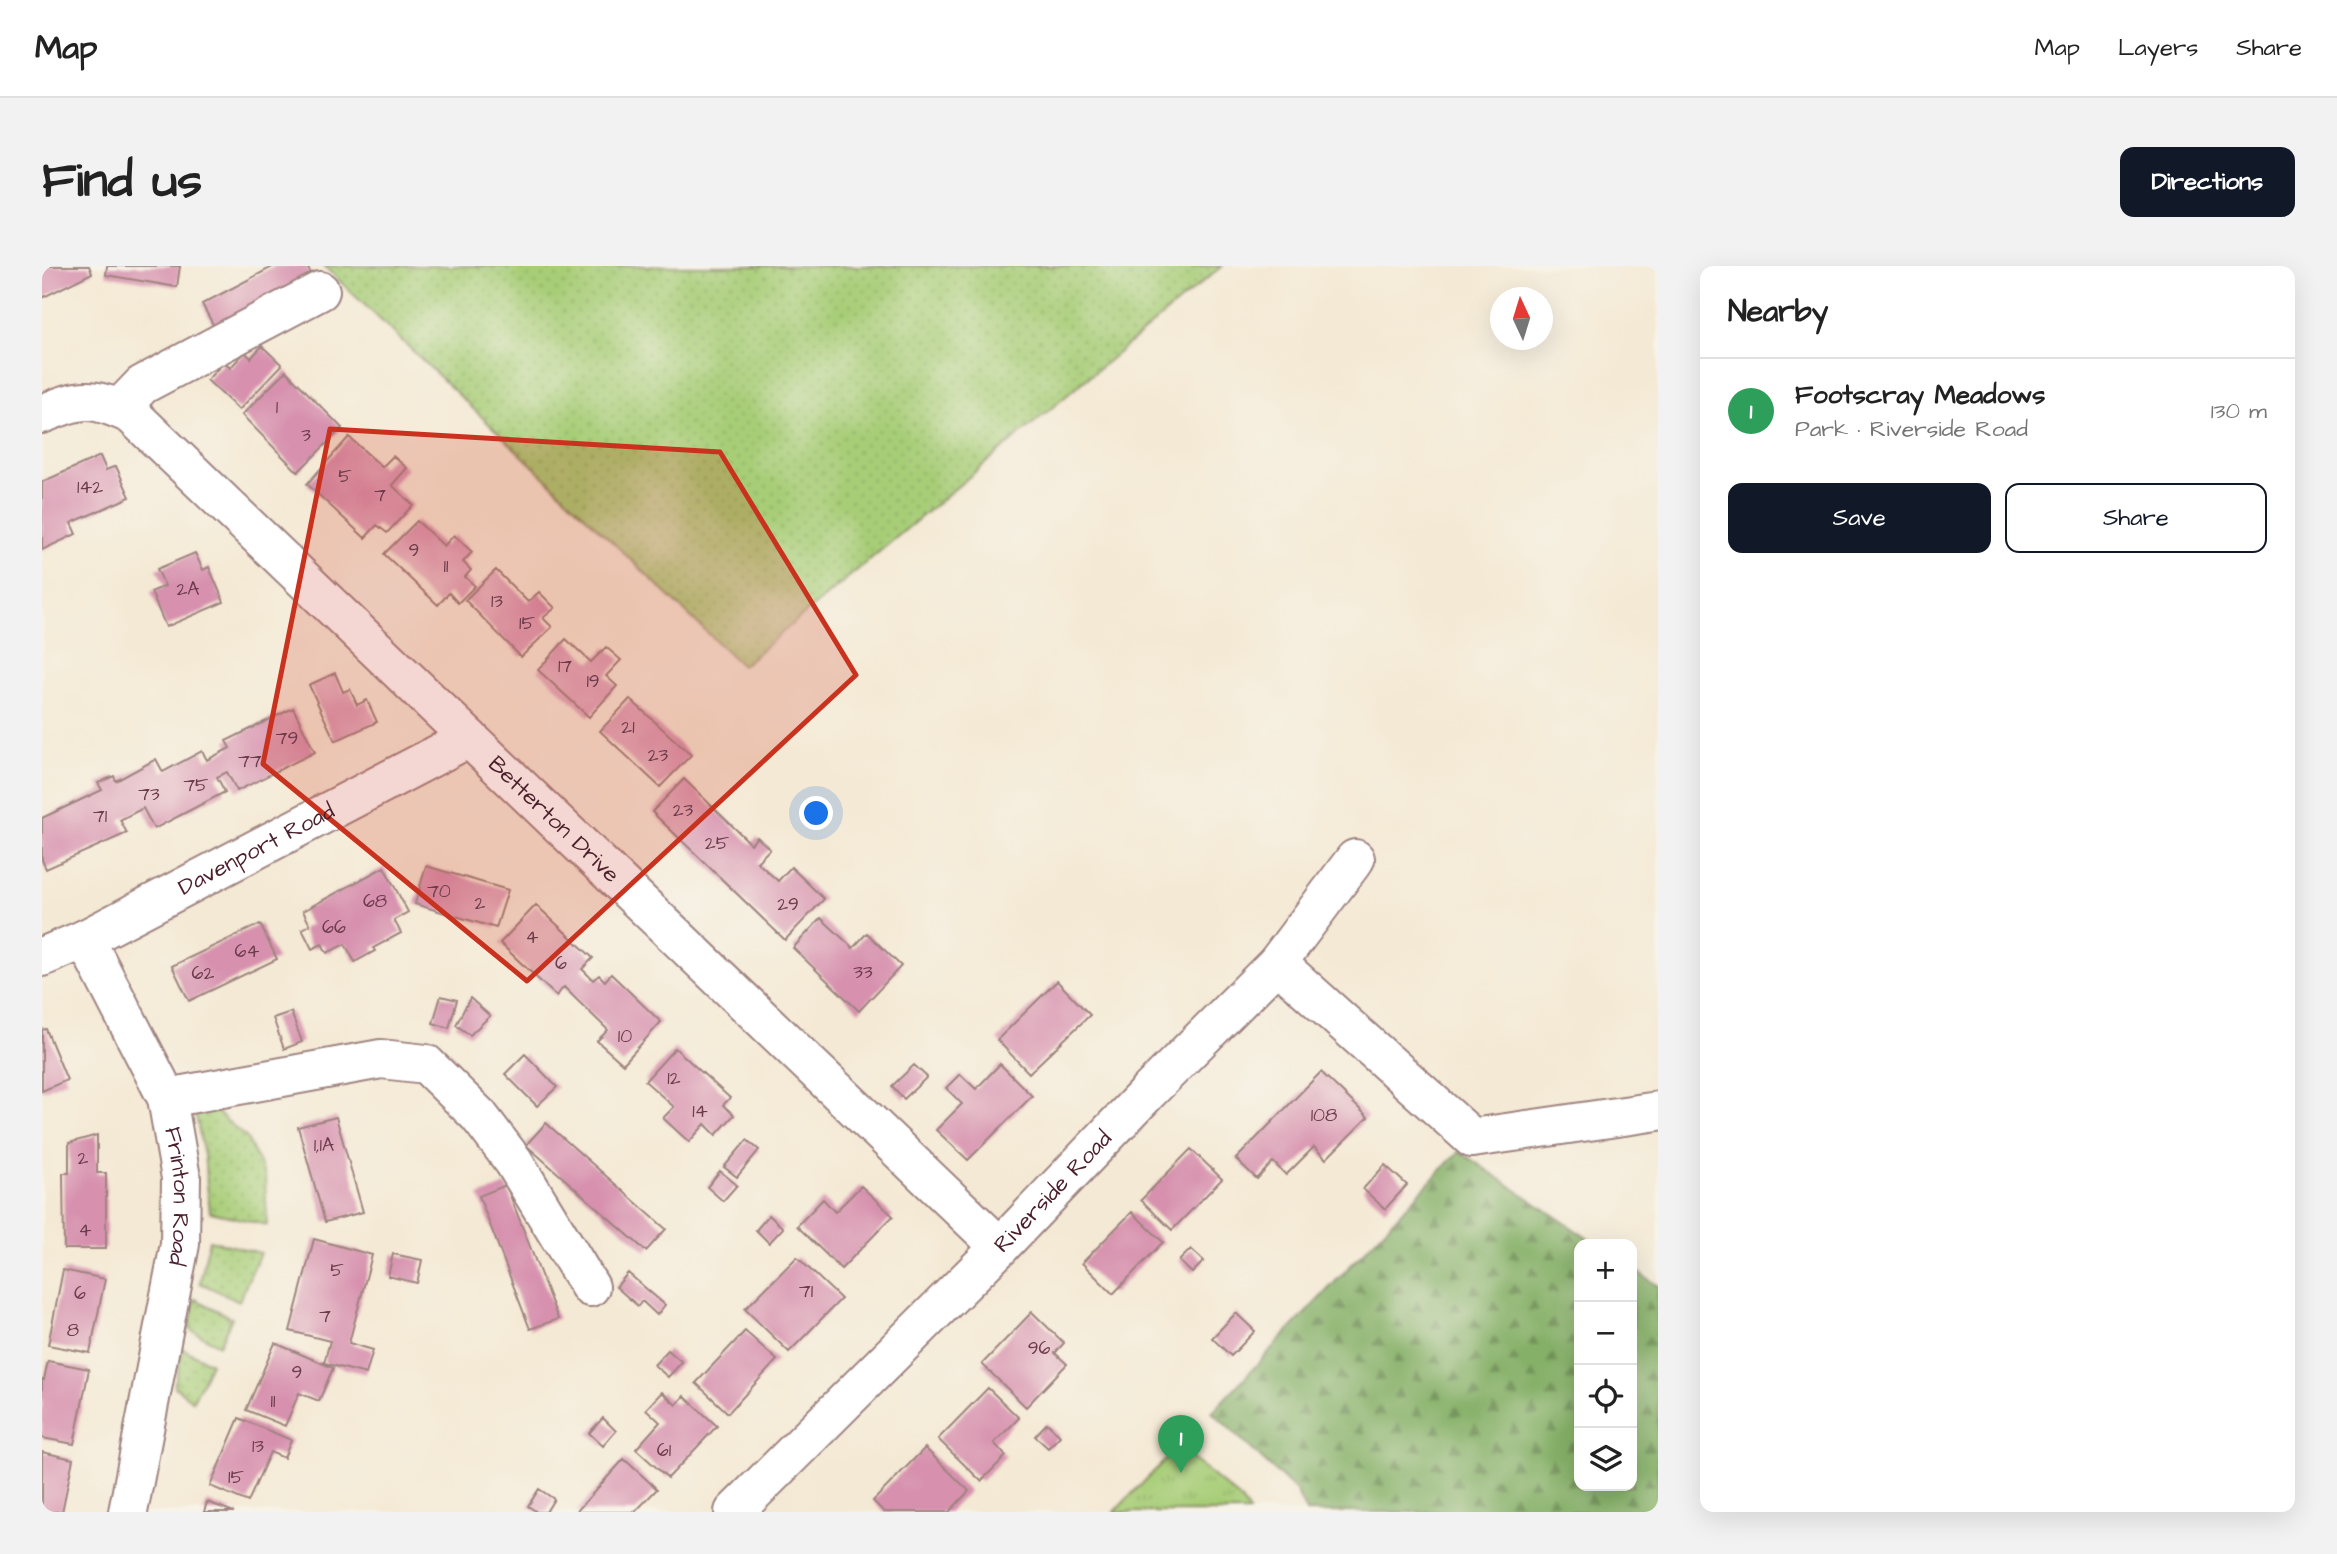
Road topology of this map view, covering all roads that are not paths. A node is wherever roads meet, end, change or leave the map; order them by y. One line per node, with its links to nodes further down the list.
1 (320, 291): 2 (street)
2 (110, 405): 3 (street); 4 (street, Betterton Drive)
3 (42, 414)
4 (469, 738): 6 (street, Davenport Road); 11 (street, Betterton Drive)
5 (1355, 859): 8 (street, Riverside Road)
6 (85, 939): 7 (street, Davenport Road); 9 (street, Frinton Road)
7 (42, 957)
8 (1277, 963): 10 (street); 11 (street, Riverside Road)
9 (167, 1098): 12 (street); 13 (street, Frinton Road)
10 (1658, 1111)
11 (1000, 1247): 14 (street, Riverside Road)
12 (590, 1287)
13 (128, 1512)
14 (734, 1512)

